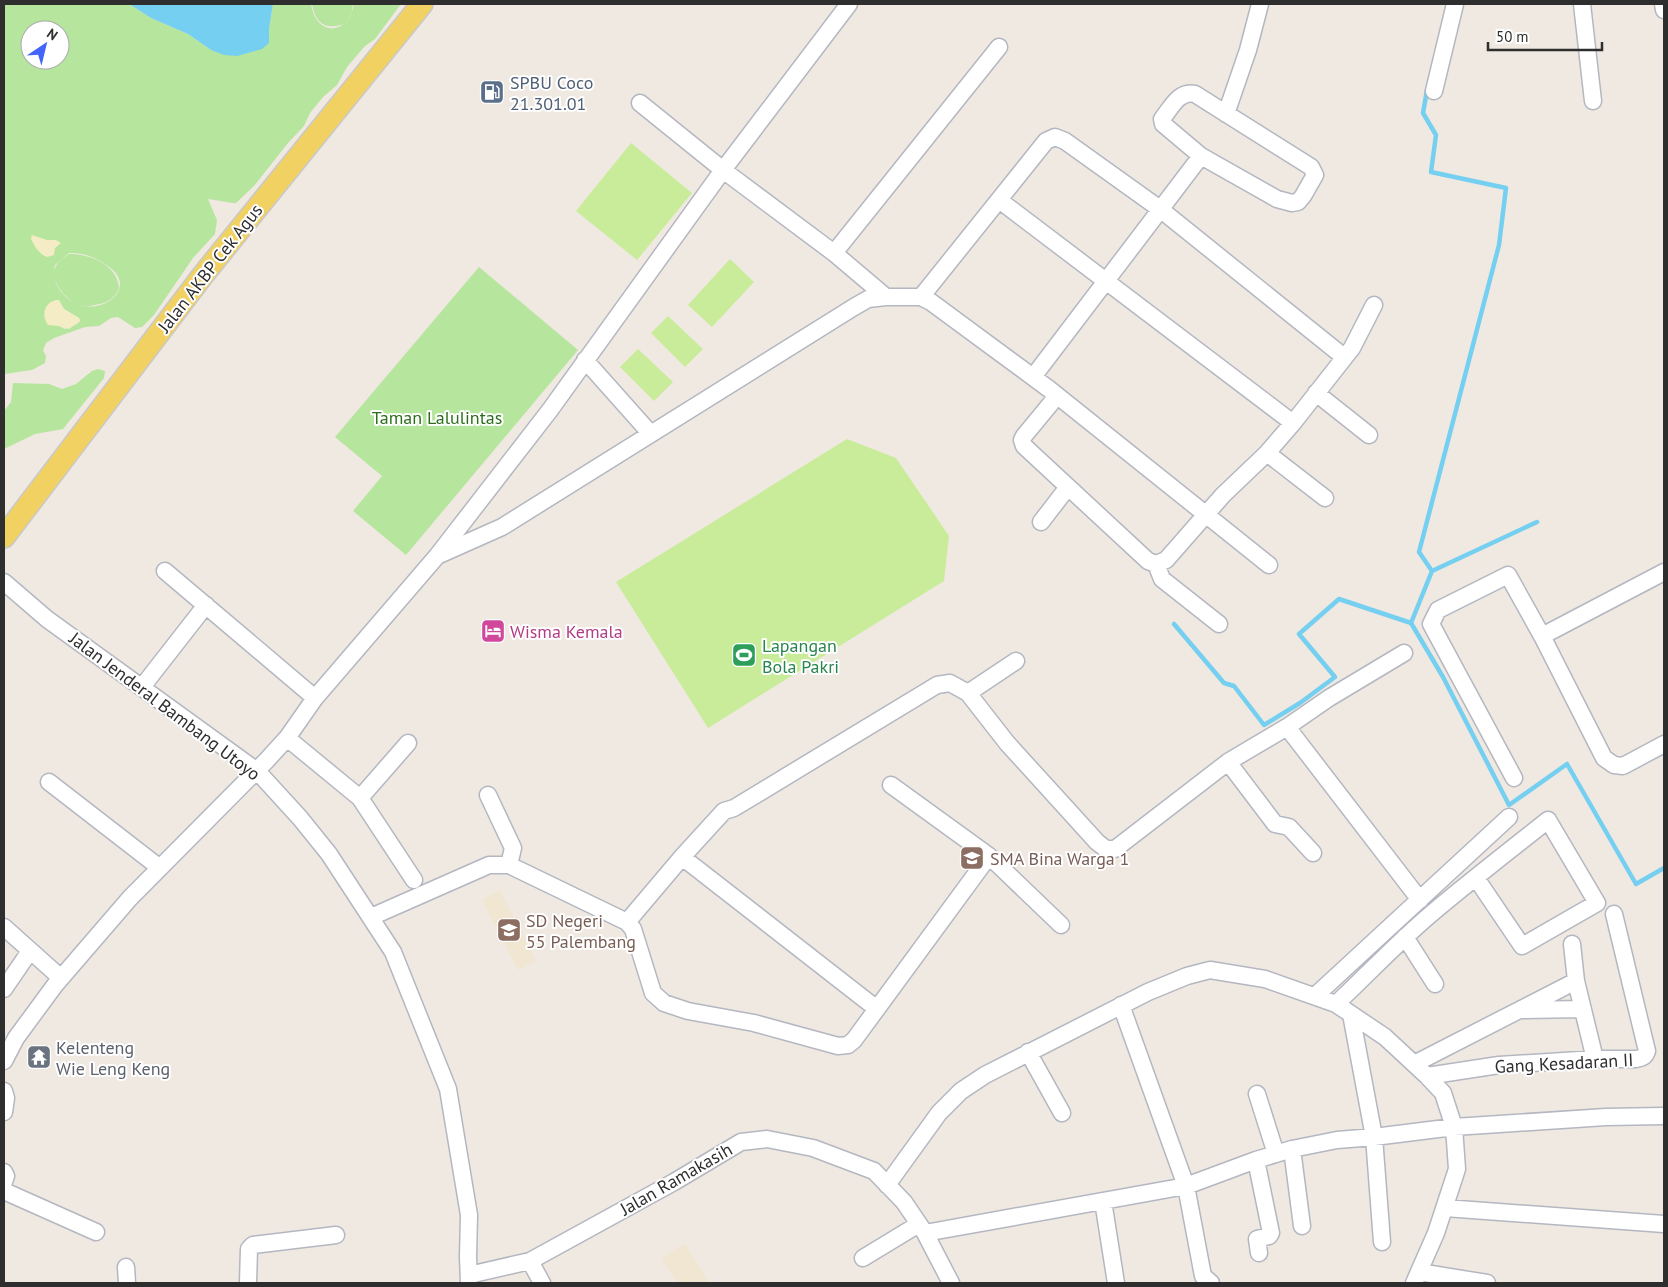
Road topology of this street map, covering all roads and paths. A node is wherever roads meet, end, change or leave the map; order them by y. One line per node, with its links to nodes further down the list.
1 (422, 4): 35 (main road, Jalan AKBP Cek Agus)
2 (849, 4): 14 (street)
3 (1260, 4): 12 (street)
4 (1455, 4): 9 (street)
5 (1582, 4): 10 (street)
6 (1663, 4): 7 (street)
7 (1664, 10)
8 (999, 47): 17 (street)
9 (1434, 90)
10 (1592, 101)
11 (640, 104): 14 (street)
12 (1226, 114): 13 (street); 13 (street)
13 (1201, 156): 16 (street)
14 (723, 170): 17 (street); 23 (street)
15 (999, 200): 16 (street); 18 (street); 20 (street)
16 (1160, 210): 18 (street); 22 (street)
17 (834, 253): 19 (street)
18 (1105, 281): 24 (street); 27 (street)
19 (886, 297): 20 (street); 28 (street)
20 (921, 298): 24 (street)
21 (1374, 306): 22 (street)
22 (1344, 357): 25 (street)
23 (585, 360): 28 (street); 36 (street)
24 (1032, 377): 26 (street)
25 (1316, 393): 27 (street); 29 (street)
26 (1057, 396): 31 (street); 33 (street)
27 (1293, 423): 30 (street)
28 (650, 433): 36 (street)
29 (1369, 434)
30 (1267, 453): 32 (street); 33 (street)
31 (1068, 487): 34 (street); 37 (street)
32 (1325, 498)
33 (1207, 514): 37 (street); 38 (street)
34 (1041, 522)
35 (4, 537)
36 (437, 556): 49 (street)
37 (1156, 564): 43 (street)
38 (1269, 565)
39 (165, 571): 42 (street)
40 (1664, 572): 44 (street)
41 (4, 582): 47 (street, Jalan Jenderal Bambang Utoyo)
42 (206, 605): 47 (street); 49 (street)
43 (1219, 624)
44 (1542, 636): 53 (street); 56 (street)
45 (1404, 653): 50 (street)
46 (1016, 661): 48 (street)
47 (142, 687): 55 (street, Jalan Jenderal Bambang Utoyo)
48 (968, 693): 54 (street); 64 (street)
49 (315, 698): 51 (street)
50 (1287, 727): 54 (street); 69 (street)
51 (287, 738): 55 (street); 60 (street)
52 (408, 743): 60 (street)
53 (1664, 744)
54 (1228, 762): 62 (street)
55 (257, 771): 66 (street); 71 (street, Jalan Jenderal Bambang Utoyo)
56 (1514, 778)
57 (49, 782): 66 (street)
58 (891, 785): 63 (street)
59 (488, 795): 65 (street)
60 (360, 798): 68 (street)
61 (1509, 817): 69 (street)
62 (1313, 853)
63 (989, 856): 73 (street); 85 (street)
64 (682, 857): 72 (street); 85 (street)
65 (509, 865): 71 (street); 72 (street)
66 (160, 868): 78 (street)
67 (1476, 878): 67 (street); 75 (street)
68 (414, 880)
69 (1420, 900): 82 (street)
70 (1614, 914): 93 (street, Gang Kesadaran II)
71 (371, 917): 122 (street, Jalan Jenderal Bambang Utoyo)
72 (627, 922): 85 (street)
73 (1061, 925)
74 (4, 927): 77 (street)
75 (1405, 937): 80 (street); 83 (street)
76 (1572, 944): 79 (street)
77 (30, 951): 78 (street); 81 (street)
78 (61, 978): 91 (street)
79 (1576, 981): 86 (street); 87 (street)
80 (1434, 984)
81 (4, 989)
82 (1315, 996): 83 (street); 84 (street)
83 (1336, 1004): 88 (street)
84 (1121, 1005): 90 (street); 107 (street)
85 (877, 1009)
86 (1519, 1010): 87 (street); 92 (street)
87 (1583, 1010): 89 (street)
88 (1351, 1014): 92 (street); 100 (street)
89 (1593, 1051)
90 (1028, 1052): 97 (street); 106 (street)
91 (4, 1061)
92 (1414, 1064): 93 (street)
93 (1427, 1076): 99 (street)
94 (4, 1091): 96 (street)
95 (1257, 1094): 102 (street)
96 (4, 1112)
97 (1062, 1113)
98 (1664, 1116): 99 (street)
99 (1454, 1127): 100 (street); 110 (street)
100 (1374, 1137): 101 (street); 116 (street)
101 (1292, 1148): 102 (street); 112 (street)
102 (1276, 1154): 103 (street)
103 (1256, 1160): 107 (street); 117 (street)
104 (4, 1172): 105 (street)
105 (4, 1182)
106 (887, 1185): 113 (street, Jalan Ramakasih); 119 (street, Jalan Ramakasih)
107 (1186, 1186): 109 (street); 128 (street)
108 (4, 1191): 114 (street)
109 (1103, 1201): 113 (street); 127 (street)
110 (1445, 1208): 111 (street); 121 (street)
111 (1664, 1224)
112 (1302, 1226)
113 (922, 1228): 118 (street); 126 (street, Jalan Ramakasih)
114 (96, 1232)
115 (336, 1235): 124 (street)
116 (1382, 1242)
117 (1259, 1253)
118 (863, 1258)
119 (530, 1261): 122 (street, Jalan Ramakasih); 125 (street)
120 (126, 1267): 123 (street)
121 (1416, 1278): 129 (street)
122 (469, 1279)
123 (127, 1283)
124 (248, 1283)
125 (542, 1283)
126 (952, 1283)
127 (1116, 1283)
128 (1211, 1283)
129 (1487, 1283)

